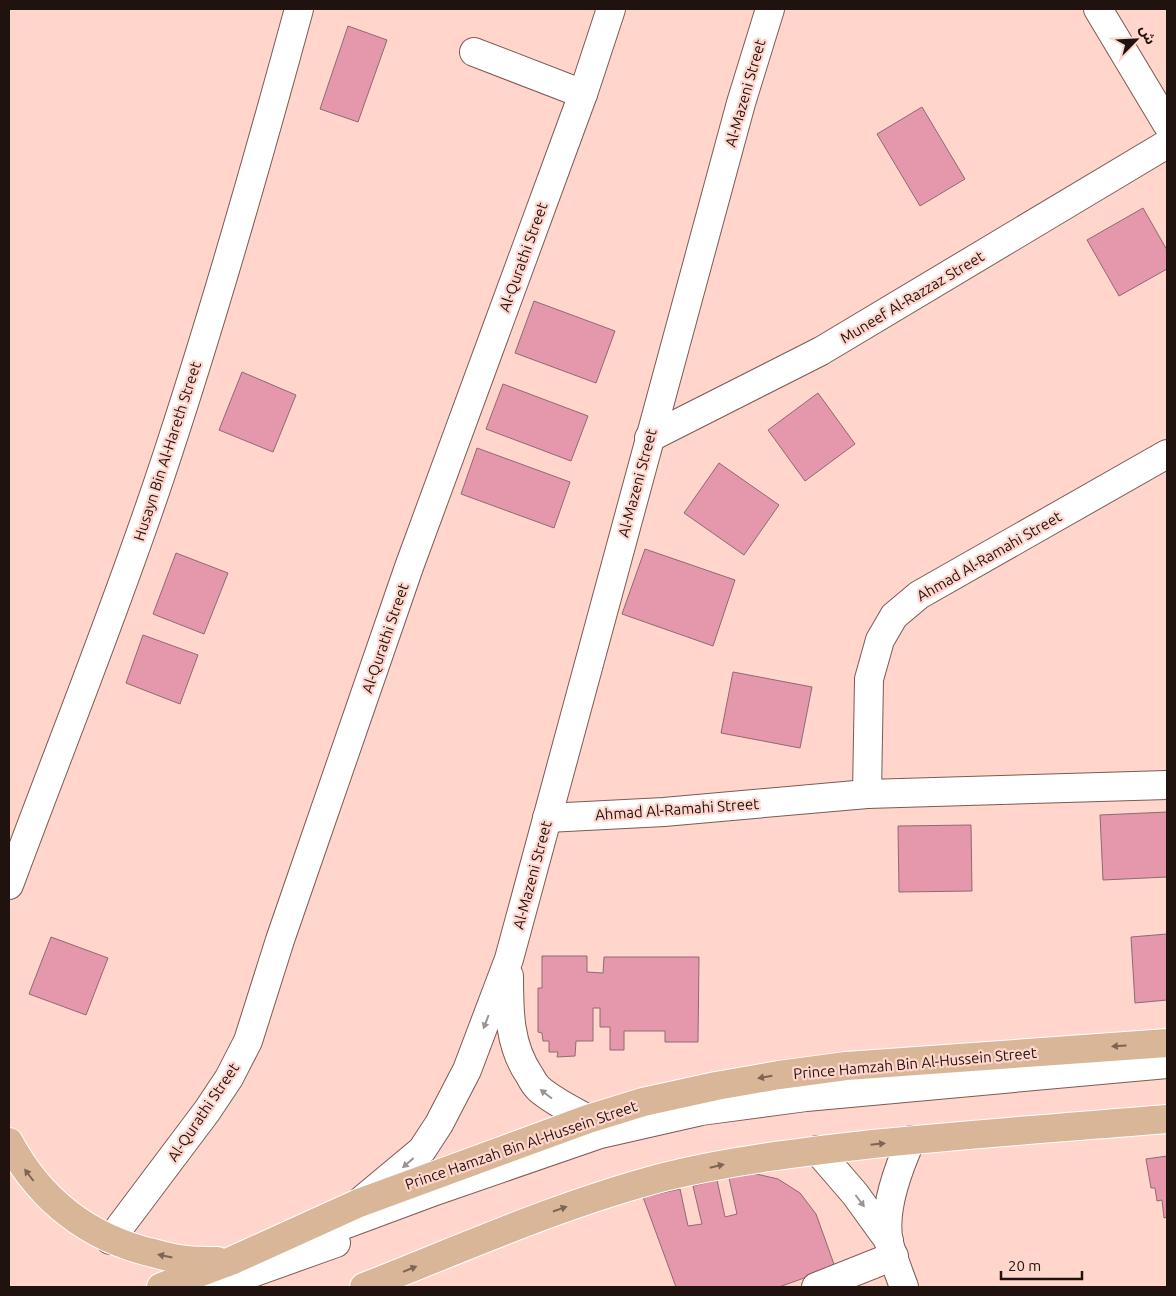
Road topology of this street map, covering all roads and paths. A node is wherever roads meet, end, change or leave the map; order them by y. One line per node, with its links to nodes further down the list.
1 (300, 9): 14 (street, Husayn Bin Al-Hareth Street)
2 (611, 9): 6 (street, Al-Qurathi Street)
3 (770, 9): 9 (street, Al-Mazeni Street)
4 (1098, 9): 7 (street)
5 (474, 52): 6 (street)
6 (583, 94): 25 (street, Al-Qurathi Street)
7 (1167, 124)
8 (1167, 144): 9 (street, Muneef Al-Razzaz Street)
9 (649, 438): 13 (street, Al-Mazeni Street)
10 (1167, 454): 12 (street, Ahmad Al-Ramahi Street)
11 (1167, 785): 12 (street, Ahmad Al-Ramahi Street)
12 (867, 794): 13 (street, Ahmad Al-Ramahi Street)
13 (547, 818): 15 (street, Al-Mazeni Street)
14 (9, 885)
15 (509, 960): 19 (street, Al-Mazeni Street, one-way to 15); 24 (street, Al-Mazeni Street, one-way to 24)
16 (1167, 1043): 19 (main road, Prince Hamzah Bin Al-Hussein Street, one-way to 19)
17 (1167, 1064): 29 (street)
18 (1167, 1079): 30 (street)
19 (588, 1119): 24 (main road, Prince Hamzah Bin Al-Hussein Street)
20 (1167, 1120): 21 (main road)
21 (911, 1140): 23 (main road, one-way to 21); 26 (street)
22 (9, 1142): 25 (main road, one-way to 22)
23 (817, 1150): 26 (street, one-way to 26); 31 (main road, one-way to 23)
24 (359, 1203): 27 (main road, Prince Hamzah Bin Al-Hussein Street)
25 (110, 1240): 27 (main road, one-way to 25)
26 (891, 1249): 32 (street); 33 (street)
27 (231, 1261): 28 (main road, Prince Hamzah Bin Al-Hussein Street)
28 (161, 1287)
29 (175, 1287)
30 (213, 1287)
31 (364, 1287)
32 (816, 1287)
33 (904, 1287)

